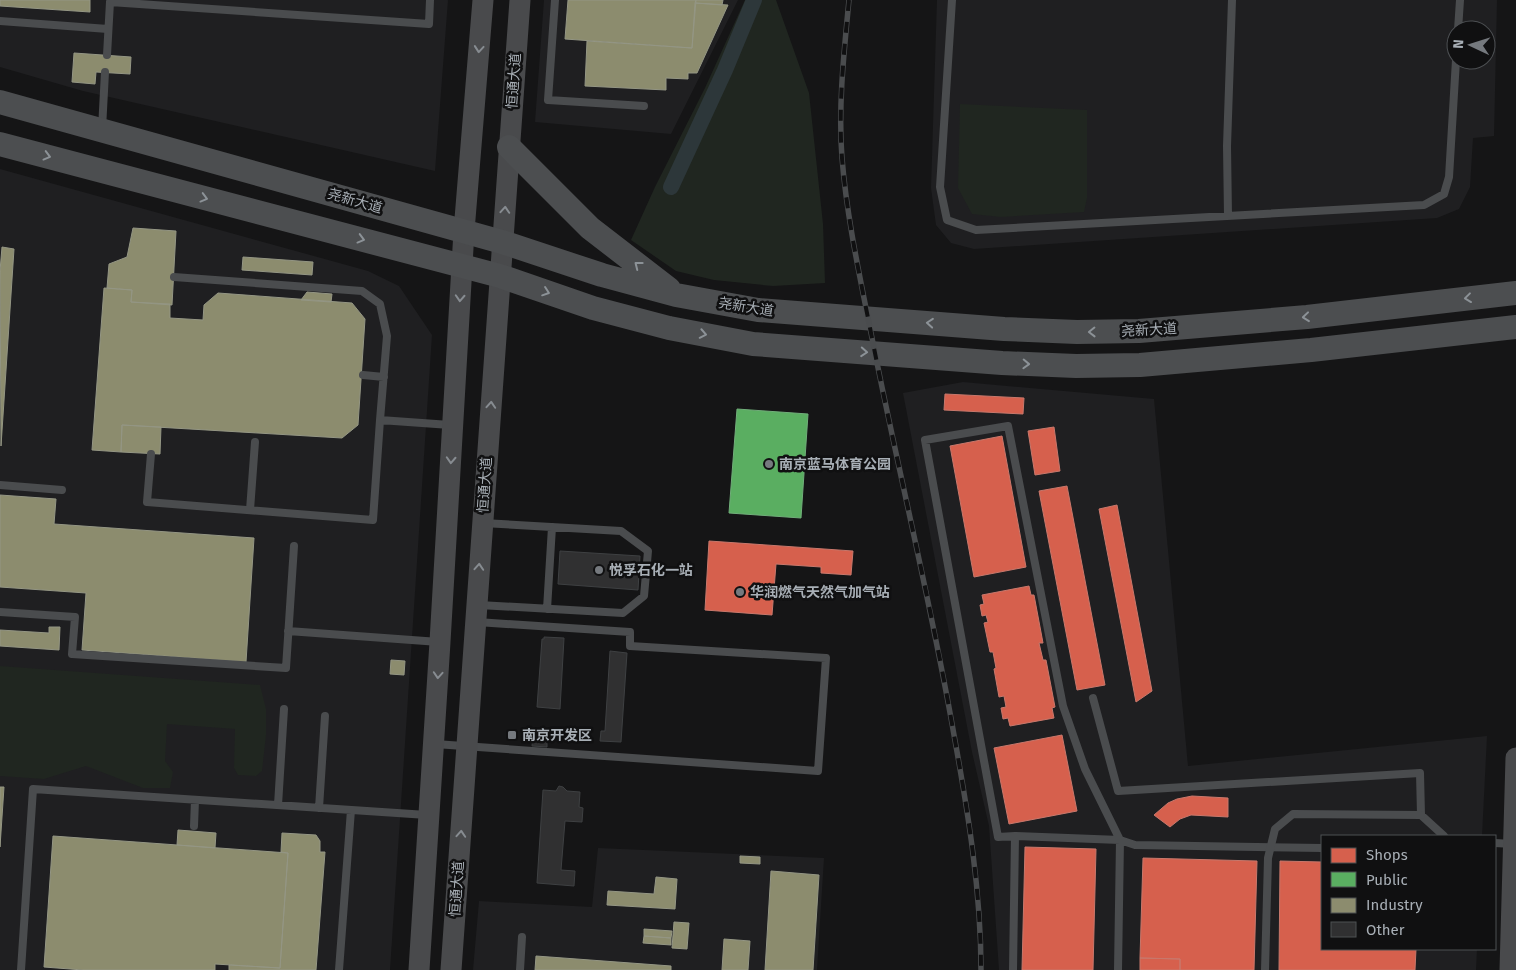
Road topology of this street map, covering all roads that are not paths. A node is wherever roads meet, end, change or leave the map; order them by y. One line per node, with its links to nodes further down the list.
1 (430, 0): 10 (lane)
2 (482, 0): 20 (main road, one-way to 20)
3 (520, 0): 18 (main road, 恒通大道)
4 (555, 0): 15 (lane)
5 (952, 0): 19 (lane)
6 (1232, 0): 19 (lane)
7 (1460, 0): 8 (lane)
8 (1459, 20)
9 (0, 21): 10 (lane)
10 (108, 29): 11 (lane)
11 (106, 56)
12 (1455, 70): 19 (lane)
13 (105, 72): 16 (lane)
14 (0, 102): 16 (main road, 尧新大道)
15 (644, 106)
16 (102, 131): 20 (main road, 尧新大道)
17 (0, 144): 22 (main road, one-way to 22)
18 (509, 147): 21 (main road, 恒通大道, one-way to 18); 26 (main road, one-way to 18)
19 (1228, 216)
20 (464, 232): 21 (main road, 尧新大道); 22 (main road)
21 (502, 242): 23 (main road, 恒通大道); 26 (main road, 尧新大道)
22 (462, 266): 23 (main road); 31 (main road, one-way to 31)
23 (500, 276): 27 (main road, one-way to 27); 37 (main road, 恒通大道, one-way to 23)
24 (174, 277): 29 (lane)
25 (1516, 293): 26 (main road, 尧新大道, one-way to 26)
26 (676, 295)
27 (1516, 327)
28 (363, 375): 29 (lane)
29 (384, 377): 30 (lane)
30 (380, 420): 31 (lane); 36 (lane)
31 (453, 426): 44 (main road, one-way to 44)
32 (255, 442): 36 (lane)
33 (151, 454): 36 (lane)
34 (0, 485): 35 (lane)
35 (62, 490)
36 (250, 510)
37 (482, 523): 38 (lane); 42 (main road, 恒通大道, one-way to 37)
38 (552, 527): 40 (lane); 40 (lane)
39 (294, 546): 43 (lane)
40 (547, 609): 42 (lane)
41 (0, 612): 43 (lane)
42 (476, 613): 49 (main road, 恒通大道); 49 (lane)
43 (288, 631): 44 (lane)
44 (440, 642): 48 (main road, one-way to 48)
45 (1093, 698): 55 (lane)
46 (284, 710): 52 (lane)
47 (324, 716): 53 (lane)
48 (434, 744): 49 (lane); 56 (main road)
49 (467, 746): 67 (main road, 恒通大道, one-way to 49)
50 (1516, 758): 61 (main road)
51 (195, 800): 52 (lane); 57 (lane); 64 (lane)
52 (278, 805): 53 (lane)
53 (319, 808): 54 (lane)
54 (351, 810): 56 (lane); 65 (lane)
55 (1421, 815): 58 (lane); 71 (lane, bridge)
56 (429, 816): 66 (main road)
57 (194, 826)
58 (1443, 835)
59 (1015, 836): 60 (lane); 60 (lane); 69 (lane)
60 (1120, 840): 62 (lane); 70 (lane)
61 (1508, 844): 72 (main road)
62 (1321, 848)
63 (522, 938): 68 (lane)
64 (21, 970)
65 (339, 970)
66 (419, 970)
67 (451, 970)
68 (520, 970)
69 (1013, 970)
70 (1118, 970)
71 (1265, 970)
72 (1510, 970)

